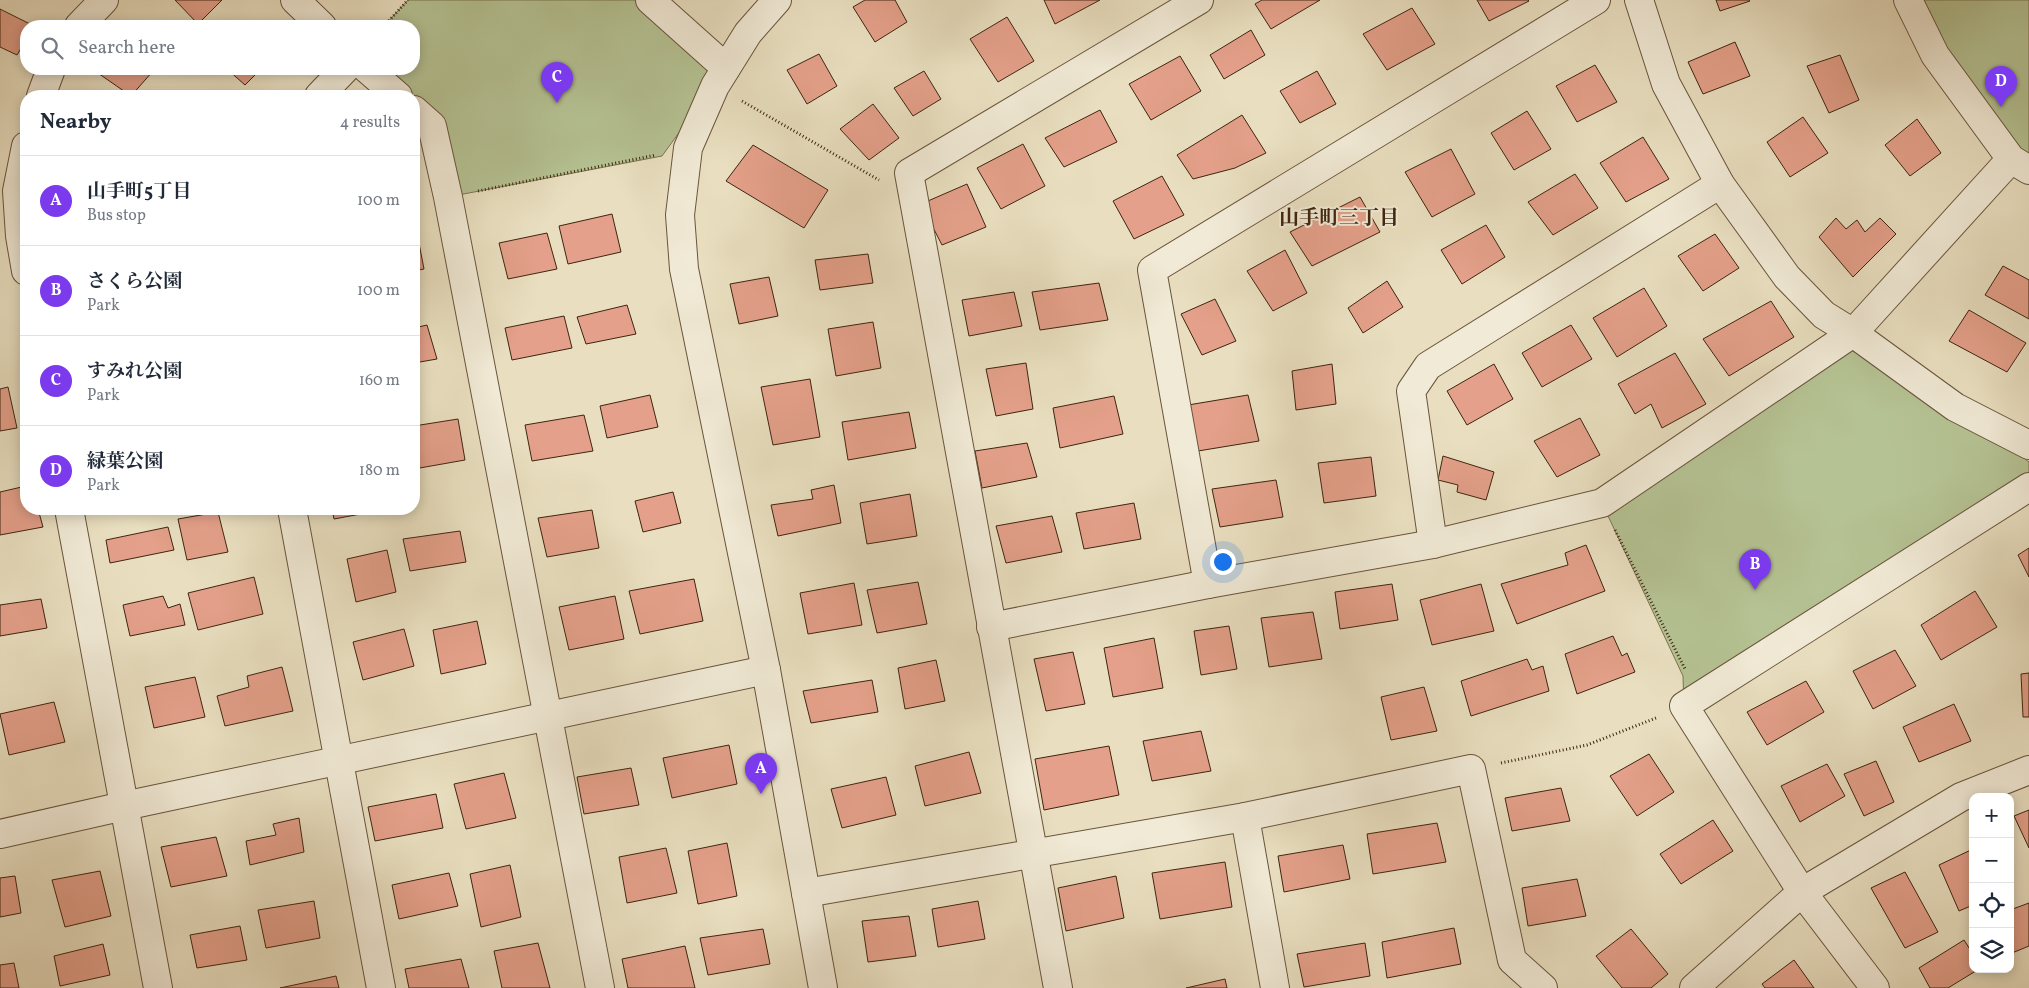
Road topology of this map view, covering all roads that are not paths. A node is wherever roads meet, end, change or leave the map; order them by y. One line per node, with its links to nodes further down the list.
1 (104, 0): 9 (street)
2 (295, 0): 10 (street)
3 (650, 0): 14 (street)
4 (777, 0): 14 (street)
5 (1199, 0): 30 (street)
6 (1596, 0): 29 (street)
7 (1639, 0): 21 (street)
8 (1908, 0): 19 (street)
9 (85, 20)
10 (316, 20)
11 (49, 75): 15 (street)
12 (339, 75): 16 (street)
13 (374, 75): 17 (street)
14 (720, 77): 31 (street)
15 (43, 90)
16 (325, 90)
17 (391, 90)
18 (420, 115): 32 (street)
19 (2020, 164): 23 (street)
20 (20, 176): 22 (street)
21 (1720, 184): 23 (street); 28 (street)
22 (20, 236)
23 (1853, 333): 24 (street); 28 (street)
24 (2029, 445)
25 (2029, 487): 39 (street)
26 (71, 515): 35 (street)
27 (293, 515): 33 (street)
28 (1433, 544): 29 (street)
29 (1208, 584): 30 (street)
30 (991, 627): 38 (street)
31 (766, 670): 32 (street); 40 (street)
32 (548, 717): 33 (street); 43 (street)
33 (339, 761): 35 (street); 42 (street)
34 (2029, 770): 39 (street)
35 (124, 806): 37 (street); 41 (street)
36 (1245, 817): 38 (street); 46 (street); 47 (street)
37 (0, 834)
38 (1033, 853): 40 (street); 45 (street)
39 (1802, 892): 48 (street); 49 (street)
40 (806, 894): 44 (street)
41 (158, 988)
42 (381, 988)
43 (600, 988)
44 (823, 988)
45 (1058, 988)
46 (1275, 988)
47 (1543, 988)
48 (1694, 988)
49 (1875, 988)

